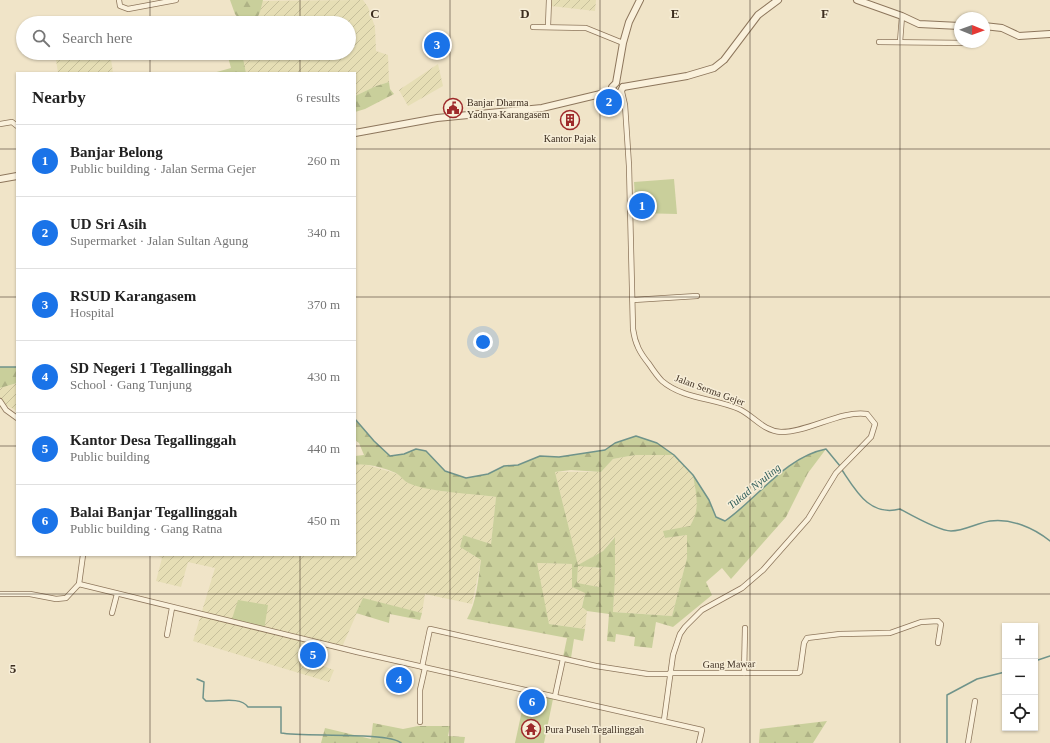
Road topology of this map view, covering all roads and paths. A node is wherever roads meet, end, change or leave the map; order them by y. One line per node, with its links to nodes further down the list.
1 (119, 0): 2 (street)
2 (176, 0)
3 (549, 0): 8 (street)
4 (640, 0): 15 (street)
5 (778, 0): 17 (street)
6 (857, 0): 7 (street)
7 (902, 16): 9 (street); 14 (street)
8 (548, 26): 10 (street); 15 (street)
9 (954, 26)
10 (533, 27)
11 (990, 27): 12 (street)
12 (1050, 34)
13 (879, 42): 14 (street)
14 (900, 42): 16 (street)
15 (623, 43): 17 (street)
16 (954, 44)
17 (619, 91): 20 (street); 24 (street, Jalan Serma Gejer)
18 (0, 124): 19 (street)
19 (16, 125)
20 (356, 133)
21 (16, 176): 22 (street)
22 (0, 179)
23 (697, 296): 24 (street)
24 (633, 300): 38 (street, Jalan Serma Gejer)
25 (0, 401): 26 (street)
26 (16, 417)
27 (83, 556): 28 (street)
28 (78, 584): 29 (street); 30 (street)
29 (0, 594)
30 (117, 594): 31 (street); 32 (street)
31 (172, 608): 34 (street); 37 (street)
32 (112, 613)
33 (745, 628): 39 (street)
34 (166, 635)
35 (938, 643): 39 (street, Gang Mawar)
36 (563, 659): 37 (street, Gang Mawar); 38 (street, Gang Mawar); 40 (street)
37 (424, 667): 40 (street); 43 (street)
38 (670, 673): 39 (street, Gang Mawar); 42 (street, Jalan Serma Gejer)
39 (744, 673)
40 (555, 696): 42 (street)
41 (975, 701): 45 (street)
42 (664, 720): 44 (street)
43 (420, 722)
44 (699, 743)
45 (968, 743)

